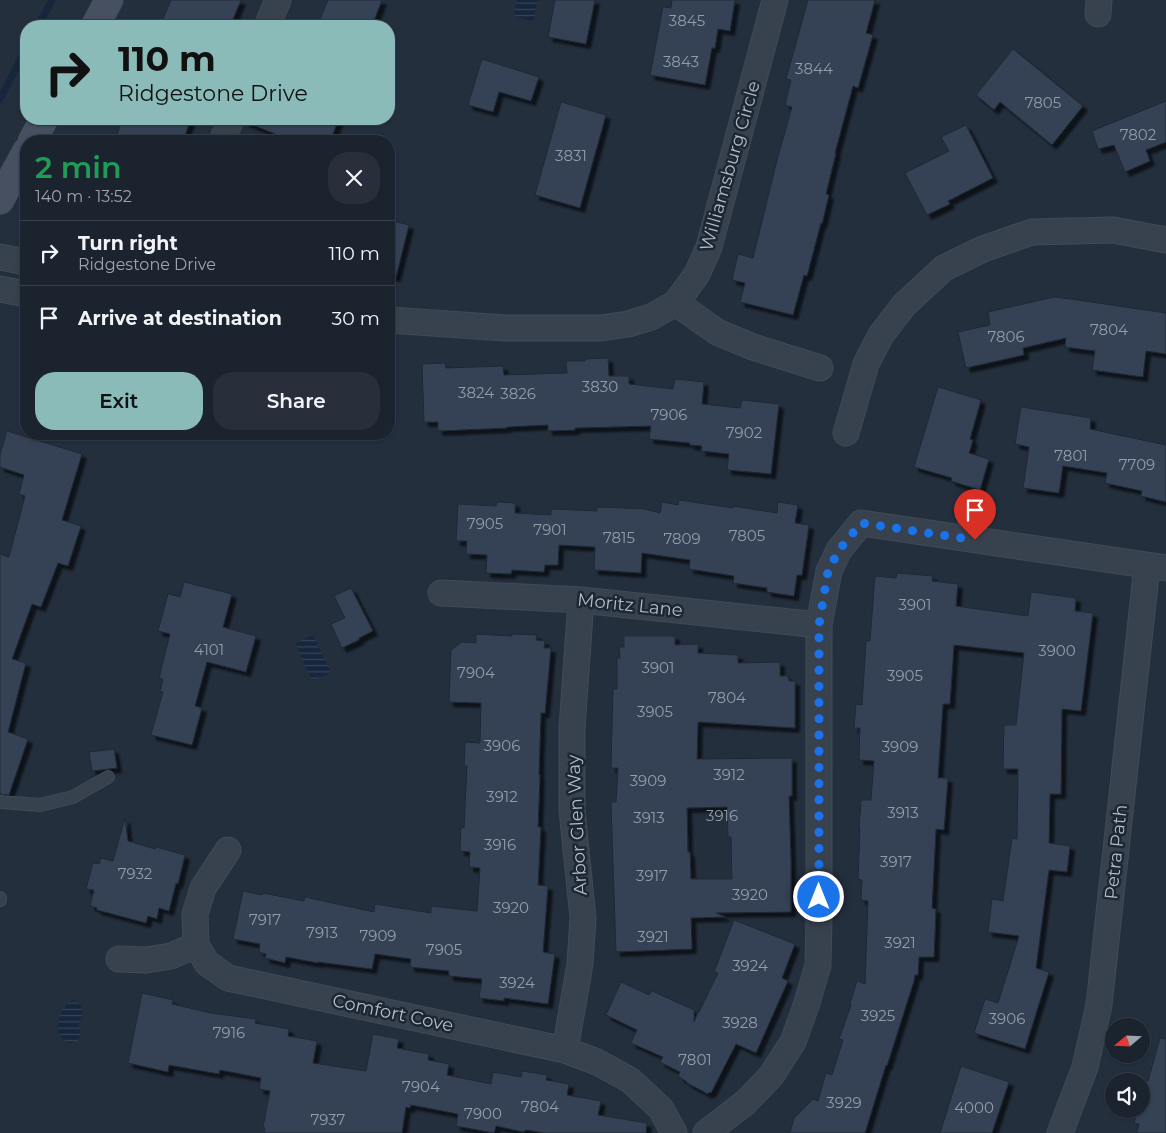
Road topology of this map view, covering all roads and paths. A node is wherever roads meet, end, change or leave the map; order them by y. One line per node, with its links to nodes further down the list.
1 (109, 0): 4 (main road)
2 (278, 0): 5 (street)
3 (775, 0): 13 (street, Williamsburg Circle)
4 (98, 20)
5 (270, 20)
6 (20, 163): 7 (main road)
7 (0, 200)
8 (1166, 240): 16 (street)
9 (0, 257): 10 (street)
10 (20, 261)
11 (0, 289): 12 (street)
12 (20, 293)
13 (676, 303): 14 (street, Williamsburg Circle); 15 (street)
14 (395, 320)
15 (820, 368)
16 (846, 433)
17 (1156, 567): 20 (street); 29 (street, Petra Path)
18 (441, 593): 19 (street, Moritz Lane)
19 (581, 600): 20 (street, Moritz Lane); 26 (street, Arbor Glen Way)
20 (819, 625): 28 (street)
21 (108, 777): 22 (lane)
22 (0, 802)
23 (228, 850): 24 (street)
24 (196, 945): 25 (street); 26 (street, Comfort Cove)
25 (119, 959)
26 (566, 1050): 27 (street, Comfort Cove)
27 (674, 1133)
28 (706, 1133)
29 (1060, 1133)

